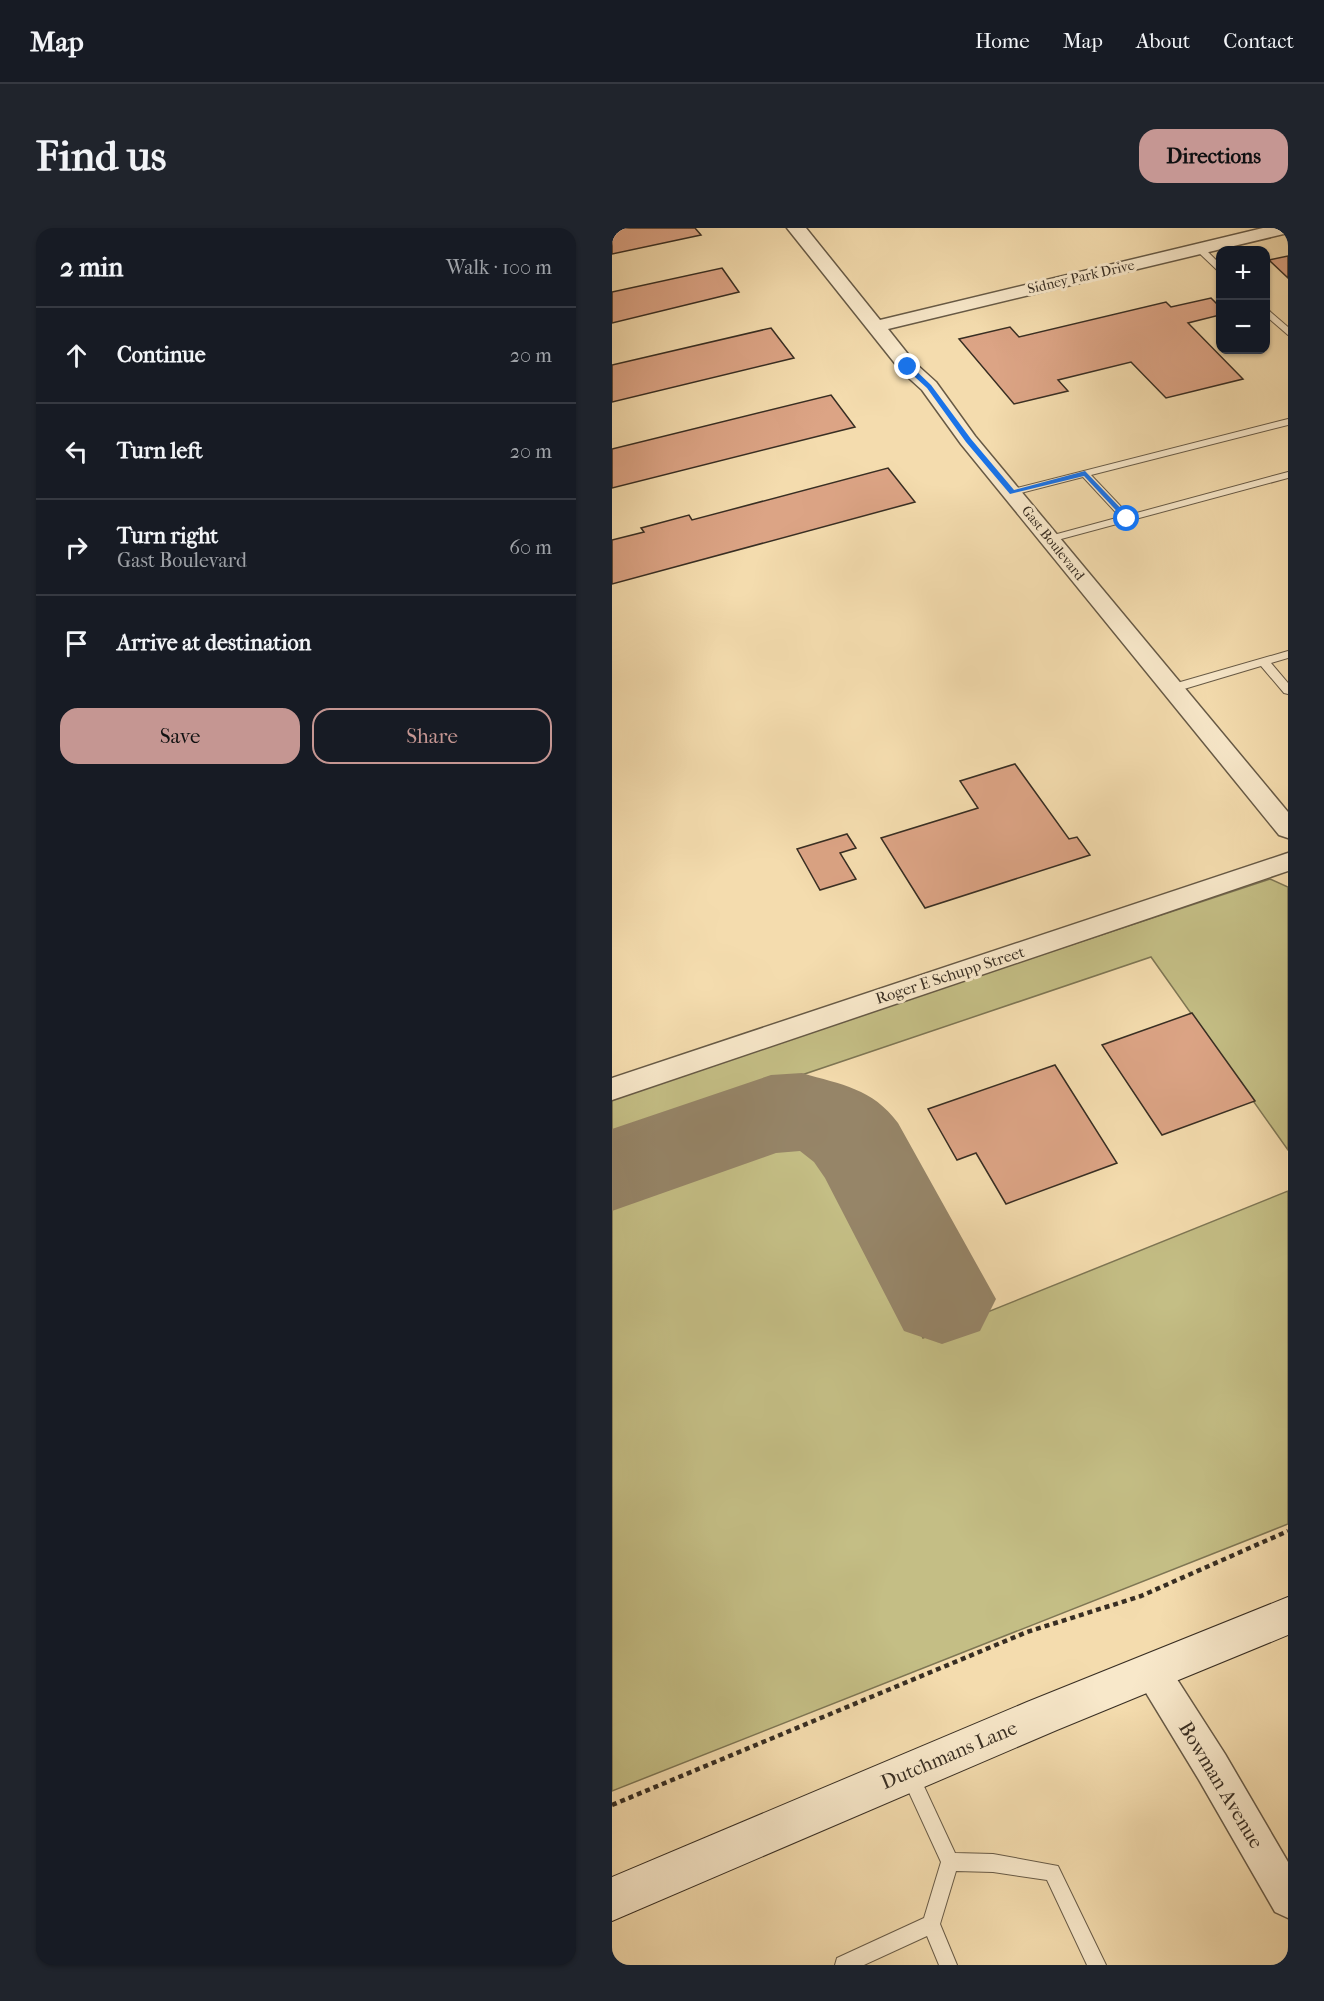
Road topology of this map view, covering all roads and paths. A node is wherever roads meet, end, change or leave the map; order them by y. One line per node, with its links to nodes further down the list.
1 (796, 228): 6 (street, Gast Boulevard)
2 (1286, 228): 3 (street, Sidney Park Drive)
3 (1200, 249): 4 (lane); 6 (street, Sidney Park Drive)
4 (1216, 263)
5 (1270, 315): 7 (lane)
6 (877, 326): 11 (street, Gast Boulevard)
7 (1288, 332)
8 (1288, 422): 9 (lane)
9 (1085, 474): 11 (lane); 12 (lane)
10 (1288, 475): 12 (lane)
11 (1013, 492): 13 (street, Gast Boulevard)
12 (1127, 519): 13 (lane)
13 (1050, 540): 16 (street, Gast Boulevard)
14 (1288, 654): 15 (lane)
15 (1263, 661): 16 (lane); 17 (lane)
16 (1174, 687): 18 (street, Gast Boulevard)
17 (1288, 690)
18 (1288, 829)
19 (1288, 862): 20 (street, Roger E Schupp Street)
20 (612, 1089)
21 (1288, 1531): 25 (path)
22 (1288, 1616): 23 (main road, Dutchmans Lane)
23 (1152, 1671): 24 (main road, Dutchmans Lane); 28 (street, Bowman Avenue)
24 (909, 1772): 26 (lane); 27 (main road, Dutchmans Lane)
25 (612, 1805)
26 (950, 1862): 29 (lane); 32 (lane)
27 (612, 1899)
28 (1288, 1899)
29 (931, 1924): 30 (lane); 31 (lane)
30 (844, 1965)
31 (948, 1965)
32 (1097, 1965)

